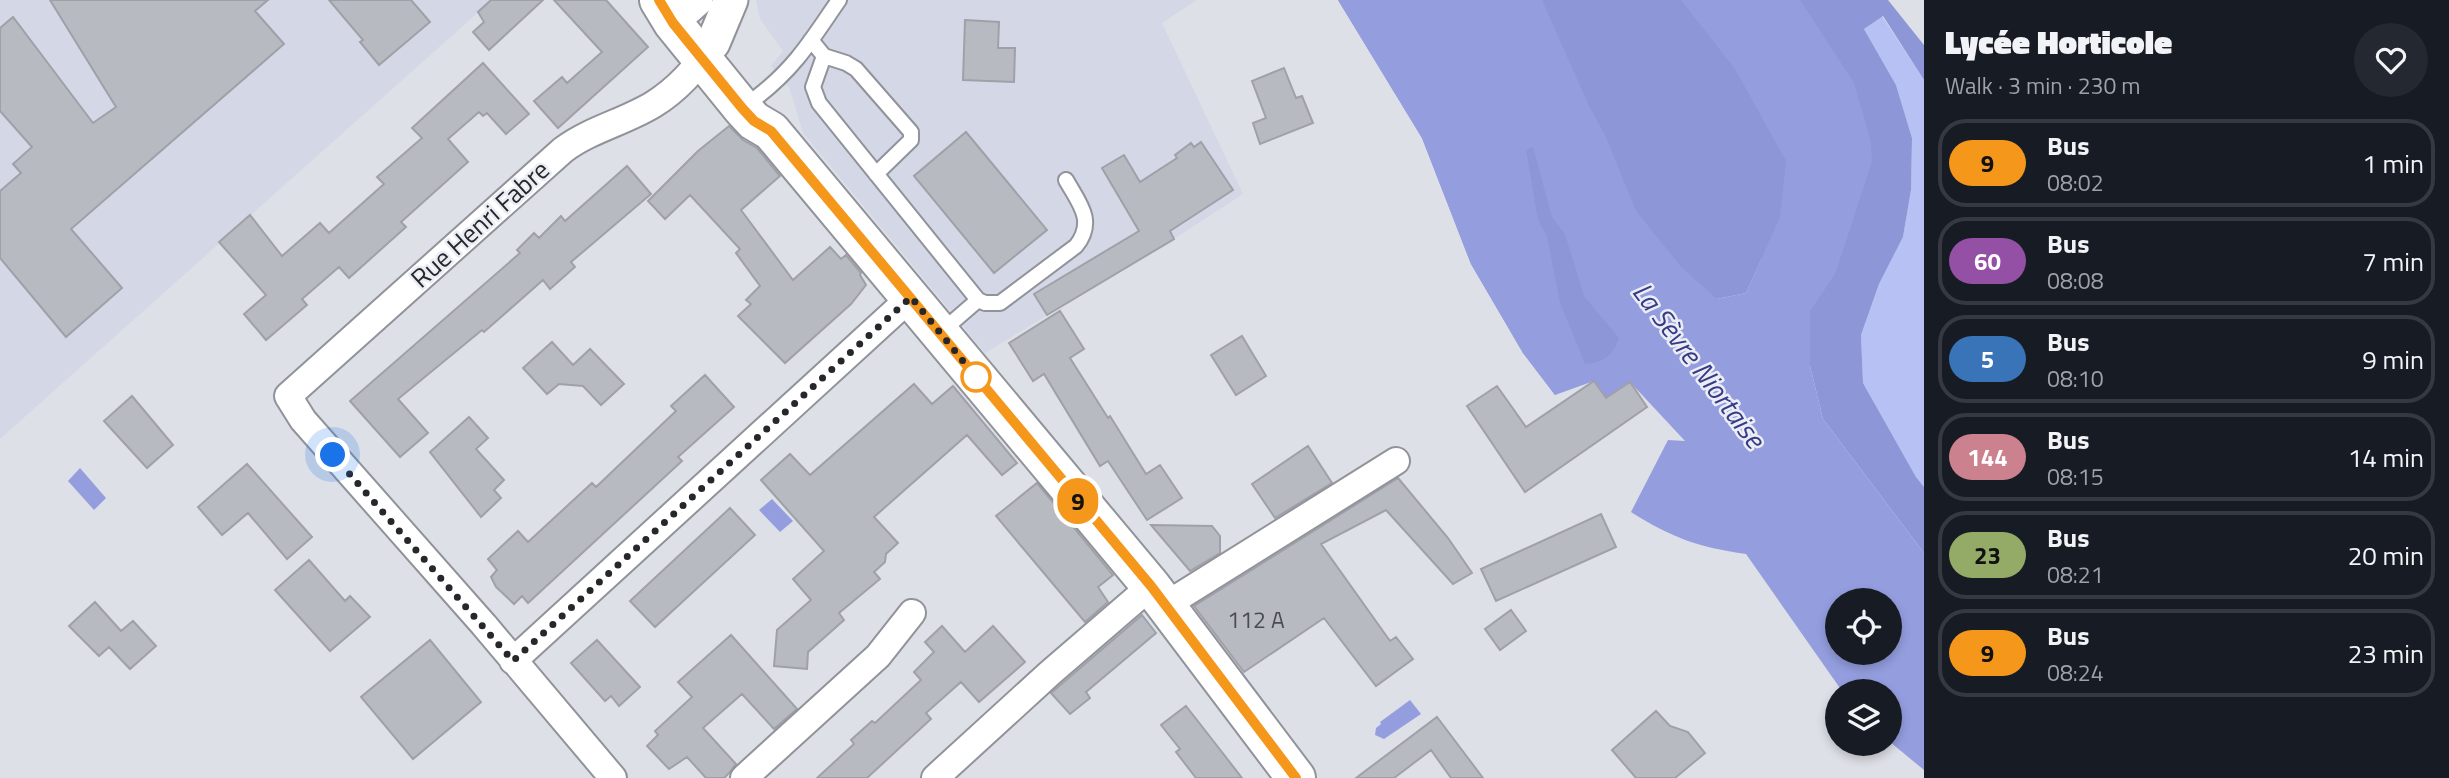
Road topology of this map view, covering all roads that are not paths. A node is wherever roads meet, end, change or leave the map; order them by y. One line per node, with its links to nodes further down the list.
1 (731, 0): 3 (street)
2 (839, 0): 4 (lane)
3 (688, 28): 6 (main road); 15 (street, Rue Henri Fabre)
4 (811, 40): 5 (lane); 6 (lane)
5 (824, 56): 7 (lane); 7 (lane)
6 (764, 114): 9 (main road)
7 (876, 174): 10 (lane)
8 (1066, 180): 10 (lane)
9 (911, 297): 11 (main road); 15 (street)
10 (978, 300): 11 (lane)
11 (940, 333): 13 (main road)
12 (1395, 461): 13 (street)
13 (1158, 596): 18 (street); 19 (main road)
14 (912, 612): 17 (street)
15 (513, 661): 16 (street)
16 (613, 778)
17 (744, 778)
18 (935, 778)
19 (1296, 778)

